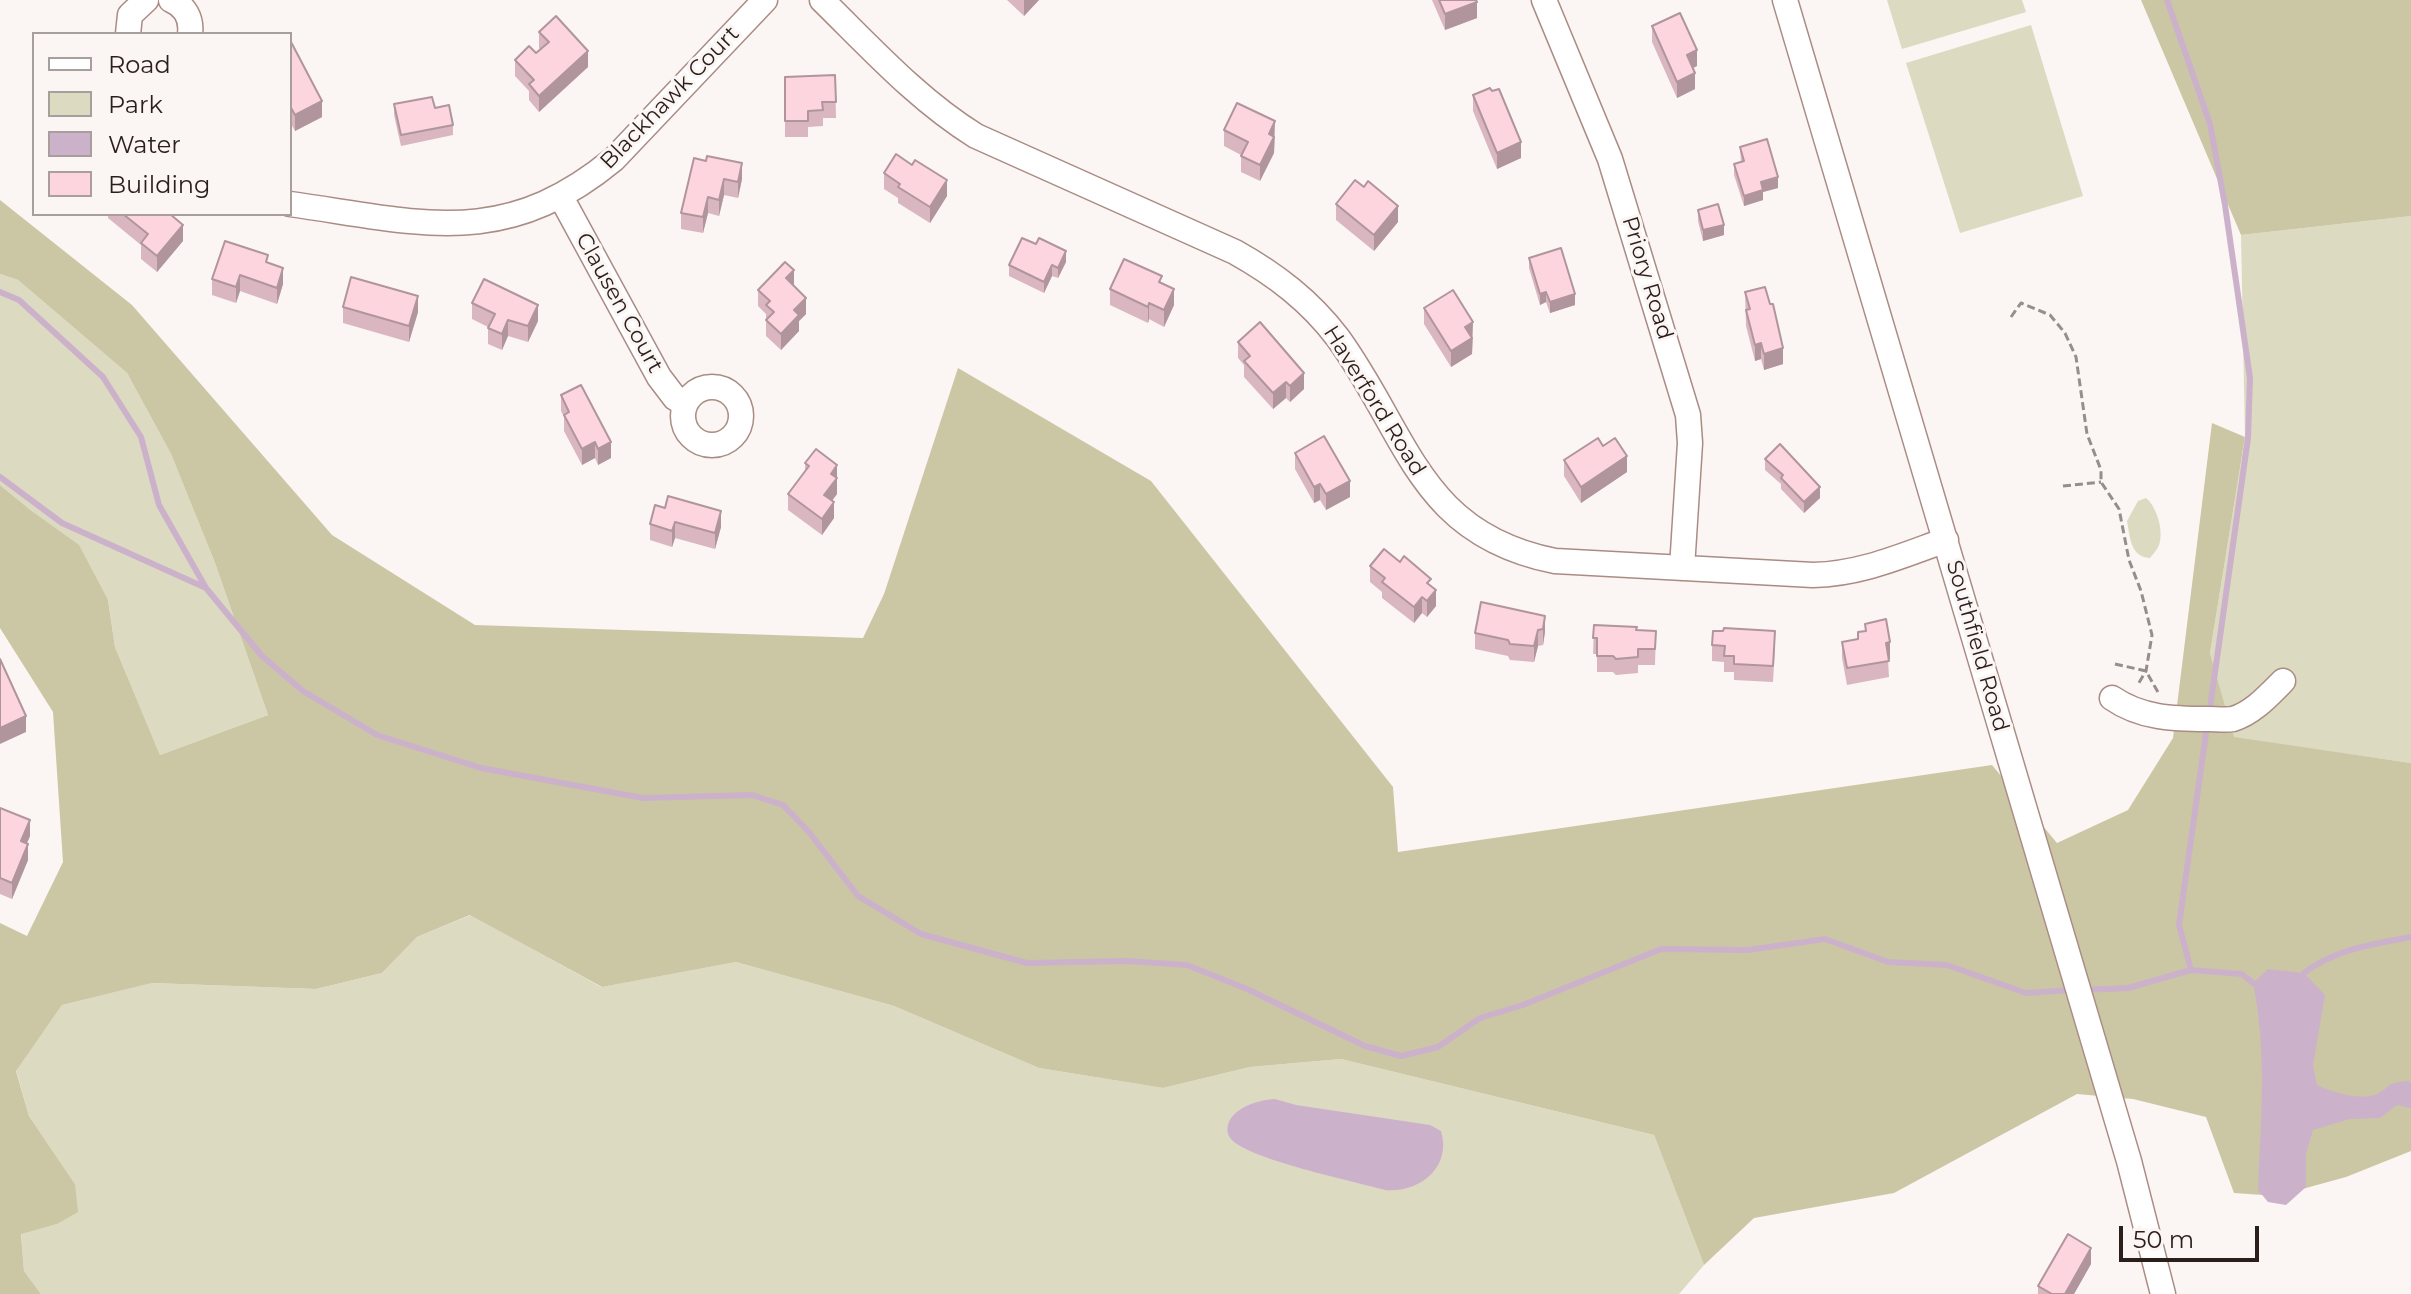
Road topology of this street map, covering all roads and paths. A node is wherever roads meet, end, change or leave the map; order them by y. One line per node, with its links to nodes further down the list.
1 (146, 0): 7 (street)
2 (171, 0): 8 (street)
3 (765, 0): 9 (street, Blackhawk Court)
4 (822, 0): 16 (street, Haverford Road)
5 (1544, 0): 16 (street, Priory Road)
6 (1785, 0): 15 (street, Southfield Road)
7 (128, 32)
8 (190, 32)
9 (561, 197): 10 (street, Blackhawk Court); 12 (street, Clausen Court)
10 (292, 204)
11 (2011, 317): 13 (path)
12 (685, 404)
13 (2101, 482): 14 (path); 18 (path)
14 (2063, 486)
15 (1946, 540): 16 (street, Haverford Road); 22 (street, Southfield Road)
16 (1682, 568)
17 (2115, 664): 18 (path)
18 (2146, 671): 20 (path); 21 (path)
19 (2283, 681): 21 (street)
20 (2118, 702): 21 (street)
21 (2178, 719)
22 (2163, 1294)

